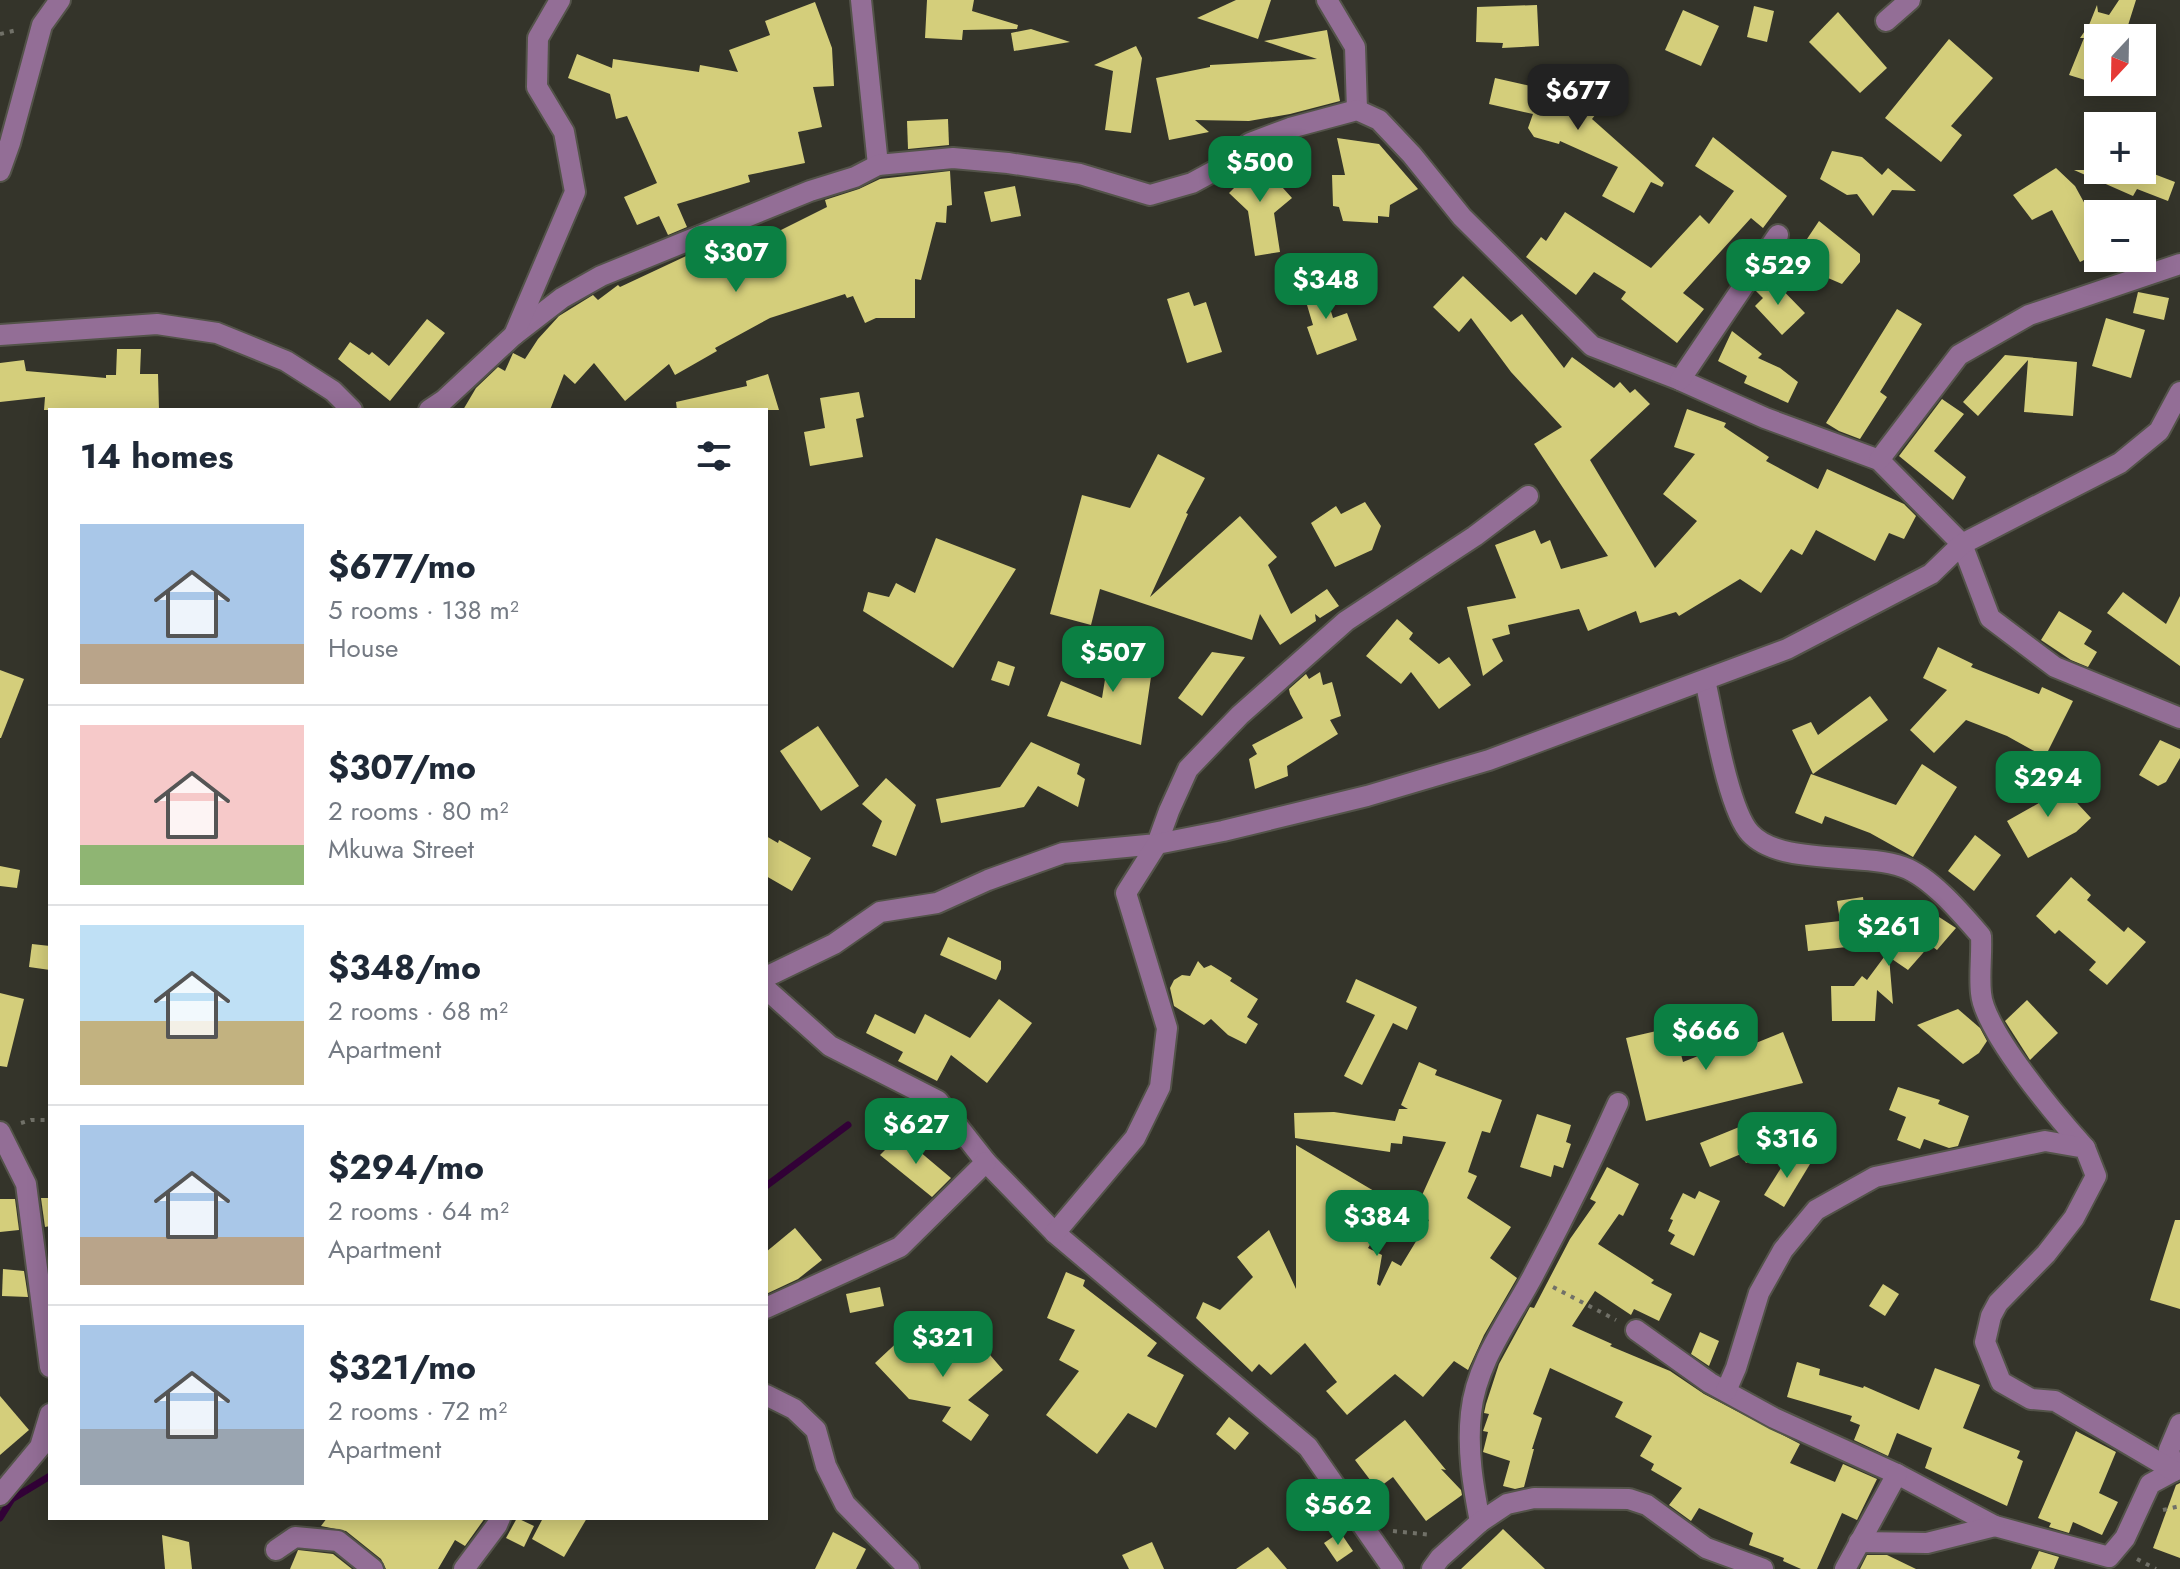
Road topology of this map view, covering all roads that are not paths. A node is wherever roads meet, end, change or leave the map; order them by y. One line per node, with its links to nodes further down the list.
1 (60, 0): 9 (street)
2 (560, 0): 13 (street)
3 (861, 0): 8 (street)
4 (1327, 0): 7 (street)
5 (1910, 0): 6 (street)
6 (1886, 21)
7 (1357, 110): 8 (street); 14 (street)
8 (878, 165): 13 (street)
9 (0, 171)
10 (1778, 235): 14 (street)
11 (2180, 264): 18 (street)
12 (0, 335): 16 (street)
13 (514, 335): 17 (street)
14 (1680, 380): 18 (street)
15 (2180, 392): 20 (street)
16 (350, 408)
17 (432, 408)
18 (1879, 460): 20 (street)
19 (1528, 496): 23 (street)
20 (1962, 544): 21 (street); 22 (street)
21 (1705, 680): 23 (street); 28 (street)
22 (2180, 718)
23 (1157, 844): 24 (street); 30 (street)
24 (768, 976)
25 (768, 991): 29 (street)
26 (1618, 1103): 42 (street)
27 (5, 1130): 33 (street)
28 (2085, 1148): 34 (street); 38 (street)
29 (986, 1162): 30 (street); 31 (street)
30 (1055, 1233): 49 (street)
31 (768, 1307)
32 (1636, 1330): 34 (street)
33 (48, 1352)
34 (1726, 1391): 39 (street)
35 (768, 1396): 48 (street)
36 (2180, 1424): 38 (street)
37 (45, 1445): 40 (street)
38 (2174, 1471): 43 (street)
39 (1897, 1474): 43 (street); 44 (street)
40 (0, 1495)
41 (499, 1520): 47 (street)
42 (1480, 1522): 50 (street); 51 (street)
43 (1995, 1526): 44 (street)
44 (1859, 1542): 52 (street)
45 (276, 1550): 46 (street)
46 (373, 1569)
47 (464, 1569)
48 (909, 1569)
49 (1393, 1569)
50 (1432, 1569)
51 (1763, 1569)
52 (1845, 1569)

